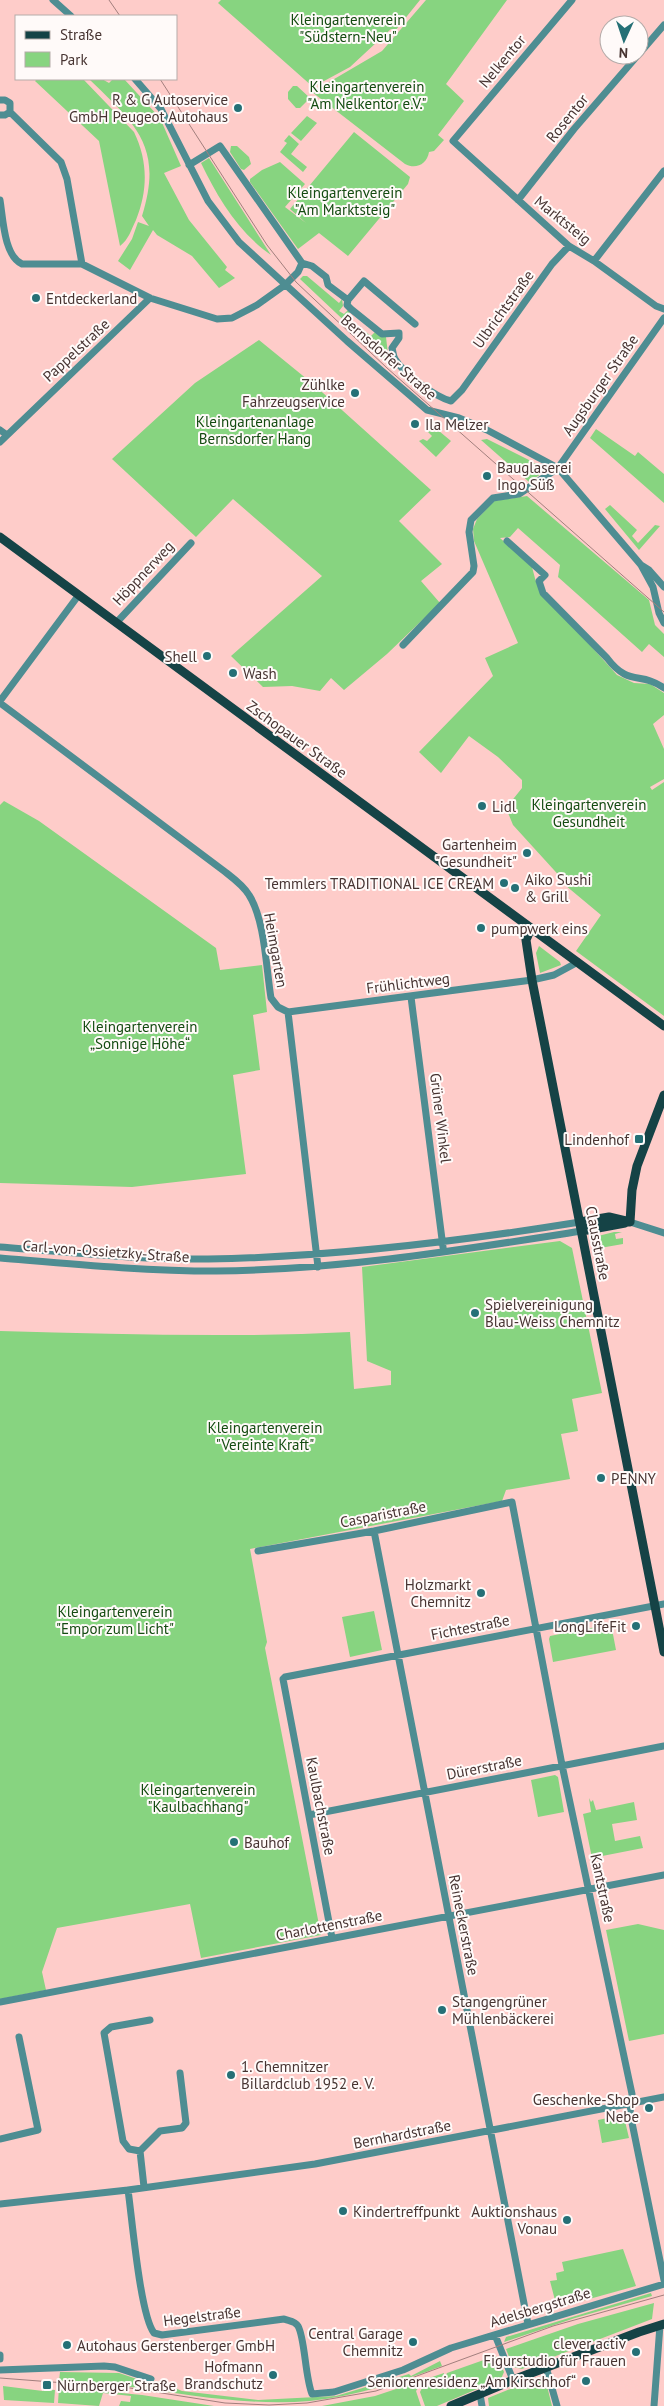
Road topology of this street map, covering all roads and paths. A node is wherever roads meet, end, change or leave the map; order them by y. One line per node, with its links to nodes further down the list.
1 (53, 0): 3 (street)
2 (572, 0): 11 (street, Nelkentor)
3 (70, 15)
4 (664, 25): 5 (street, Rosentor)
5 (649, 42)
6 (630, 65): 15 (street, Rosentor)
7 (136, 80): 12 (street, Bernsdorfer Straße)
8 (0, 100): 9 (street)
9 (10, 112): 10 (street); 19 (street)
10 (0, 115)
11 (453, 140): 15 (street, Marktsteig)
12 (189, 165): 18 (street, Bernsdorfer Straße); 20 (street, Bernsdorfer Straße)
13 (664, 171): 17 (street)
14 (0, 200): 19 (street)
15 (518, 200): 16 (street, Marktsteig)
16 (569, 246): 17 (street, Marktsteig); 26 (street, Ulbrichtstraße)
17 (594, 261): 23 (street, Marktsteig)
18 (302, 263): 20 (street); 22 (street, Bernsdorfer Straße)
19 (82, 264): 21 (street)
20 (285, 285): 21 (street); 30 (street, Bernsdorfer Straße)
21 (150, 298): 28 (street, Pappelstraße)
22 (348, 300): 25 (street, Bernsdorfer Straße); 26 (street, Bernsdorfer Straße)
23 (664, 309)
24 (664, 318): 30 (street, Augsburger Straße)
25 (416, 324)
26 (462, 390)
27 (0, 430): 28 (street)
28 (7, 436): 29 (street, Pappelstraße)
29 (0, 442)
30 (558, 468): 34 (street, Bernsdorfer Straße); 39 (street)
31 (0, 537): 36 (main road, Zschopauer Straße)
32 (507, 542): 40 (street)
33 (191, 543): 37 (street, Höppnerweg)
34 (641, 565): 35 (street, Bernsdorfer Straße); 38 (street, Bernsdorfer Straße)
35 (664, 587)
36 (78, 596): 37 (main road, Zschopauer Straße); 41 (street)
37 (116, 623): 42 (main road, Zschopauer Straße)
38 (664, 623)
39 (403, 645)
40 (664, 688)
41 (0, 702): 46 (street, Heimgarten)
42 (531, 928): 43 (main road, Zschopauer Straße); 44 (main road, Clausstraße)
43 (578, 962): 44 (street); 47 (main road, Zschopauer Straße)
44 (532, 980): 45 (street, Frühlichtweg); 50 (main road, Clausstraße)
45 (412, 997): 46 (street, Frühlichtweg); 52 (street, Grüner Winkel)
46 (288, 1012): 55 (street)
47 (664, 1026)
48 (664, 1095): 49 (main road)
49 (630, 1222): 50 (main road, Carl-von-Ossietzky-Straße); 51 (street, Carl-von-Ossietzky-Straße)
50 (581, 1227): 52 (street, Carl-von-Ossietzky-Straße); 54 (street, Carl-von-Ossietzky-Straße); 63 (main road, Clausstraße)
51 (664, 1233)
52 (442, 1243): 54 (street); 55 (street, Carl-von-Ossietzky-Straße)
53 (0, 1247): 57 (street, Carl-von-Ossietzky-Straße)
54 (444, 1252): 58 (street, Carl-von-Ossietzky-Straße)
55 (317, 1255): 57 (street, Carl-von-Ossietzky-Straße); 58 (street)
56 (0, 1258): 59 (street, Carl-von-Ossietzky-Straße)
57 (210, 1259): 59 (street, Carl-von-Ossietzky-Straße)
58 (318, 1267): 59 (street, Carl-von-Ossietzky-Straße)
59 (210, 1271)
60 (512, 1502): 61 (street, Casparistraße); 64 (street, Kantstraße)
61 (374, 1531): 62 (street, Casparistraße); 66 (street, Reineckerstraße)
62 (258, 1551)
63 (660, 1605): 64 (street, Fichtestraße); 65 (main road, Clausstraße)
64 (536, 1628): 66 (street, Fichtestraße); 69 (street, Kantstraße)
65 (664, 1652)
66 (398, 1655): 67 (street, Fichtestraße); 70 (street, Reineckerstraße)
67 (283, 1680): 71 (street, Kaulbachstraße)
68 (664, 1746): 69 (street, Dürerstraße)
69 (562, 1765): 70 (street, Dürerstraße); 73 (street, Kantstraße)
70 (424, 1792): 71 (street, Dürerstraße); 74 (street, Reineckerstraße)
71 (309, 1815): 75 (street, Kaulbachstraße)
72 (664, 1875): 73 (street, Charlottenstraße)
73 (589, 1889): 74 (street, Charlottenstraße); 81 (street, Kantstraße)
74 (448, 1916): 75 (street, Charlottenstraße); 82 (street, Reineckerstraße)
75 (332, 1938): 76 (street, Charlottenstraße)
76 (0, 2002)
77 (150, 2020): 84 (street)
78 (19, 2037): 83 (street)
79 (180, 2073): 84 (street)
80 (664, 2097): 81 (street, Bernhardstraße)
81 (631, 2104): 82 (street, Bernhardstraße); 88 (street, Kantstraße)
82 (490, 2131): 85 (street, Bernhardstraße); 90 (street, Reineckerstraße)
83 (0, 2139)
84 (140, 2151): 85 (street)
85 (144, 2187): 86 (street, Bernhardstraße)
86 (128, 2190): 87 (street, Bernhardstraße); 99 (street, Hegelstraße)
87 (0, 2204)
88 (664, 2280)
89 (664, 2284): 90 (street, Adelsbergstraße)
90 (528, 2324): 92 (street, Adelsbergstraße)
91 (662, 2325): 95 (main road); 104 (street)
92 (495, 2335): 98 (street); 99 (street, Adelsbergstraße)
93 (0, 2355): 94 (street)
94 (0, 2359)
95 (546, 2368): 98 (main road); 103 (street)
96 (0, 2370): 97 (street)
97 (151, 2379)
98 (513, 2380): 100 (main road)
99 (312, 2394)
100 (480, 2394): 101 (main road); 102 (street)
101 (451, 2406)
102 (482, 2406)
103 (557, 2406)
104 (654, 2406)

